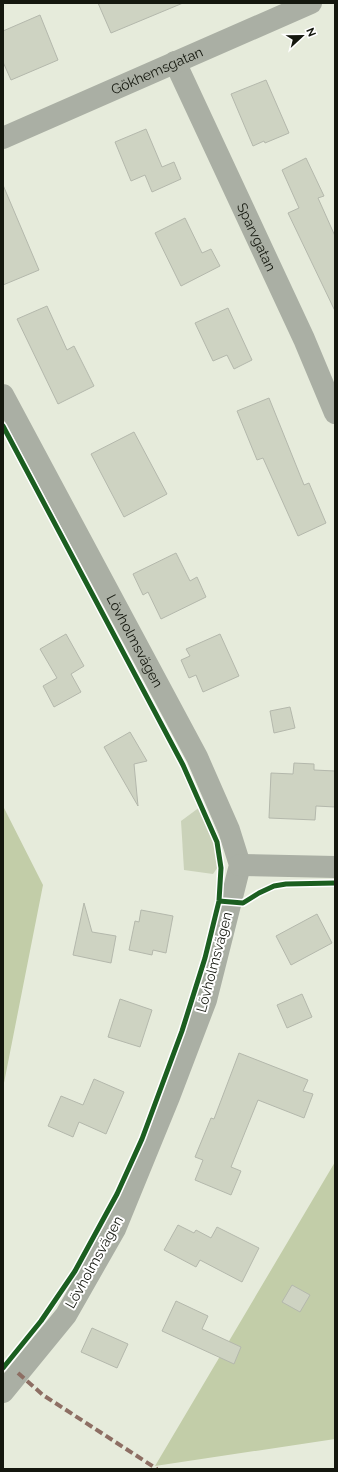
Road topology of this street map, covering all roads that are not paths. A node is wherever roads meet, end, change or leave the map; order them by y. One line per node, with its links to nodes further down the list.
1 (310, 3): 2 (street, Gökhemsgatan)
2 (175, 62): 3 (street, Gökhemsgatan); 4 (street, Sparvgatan)
3 (3, 138)
4 (328, 376): 6 (street, Sparvgatan)
5 (3, 395): 7 (street, Lövholmsvägen)
6 (335, 413)
7 (240, 865): 8 (street); 9 (street, Lövholmsvägen)
8 (335, 867)
9 (3, 1392)

